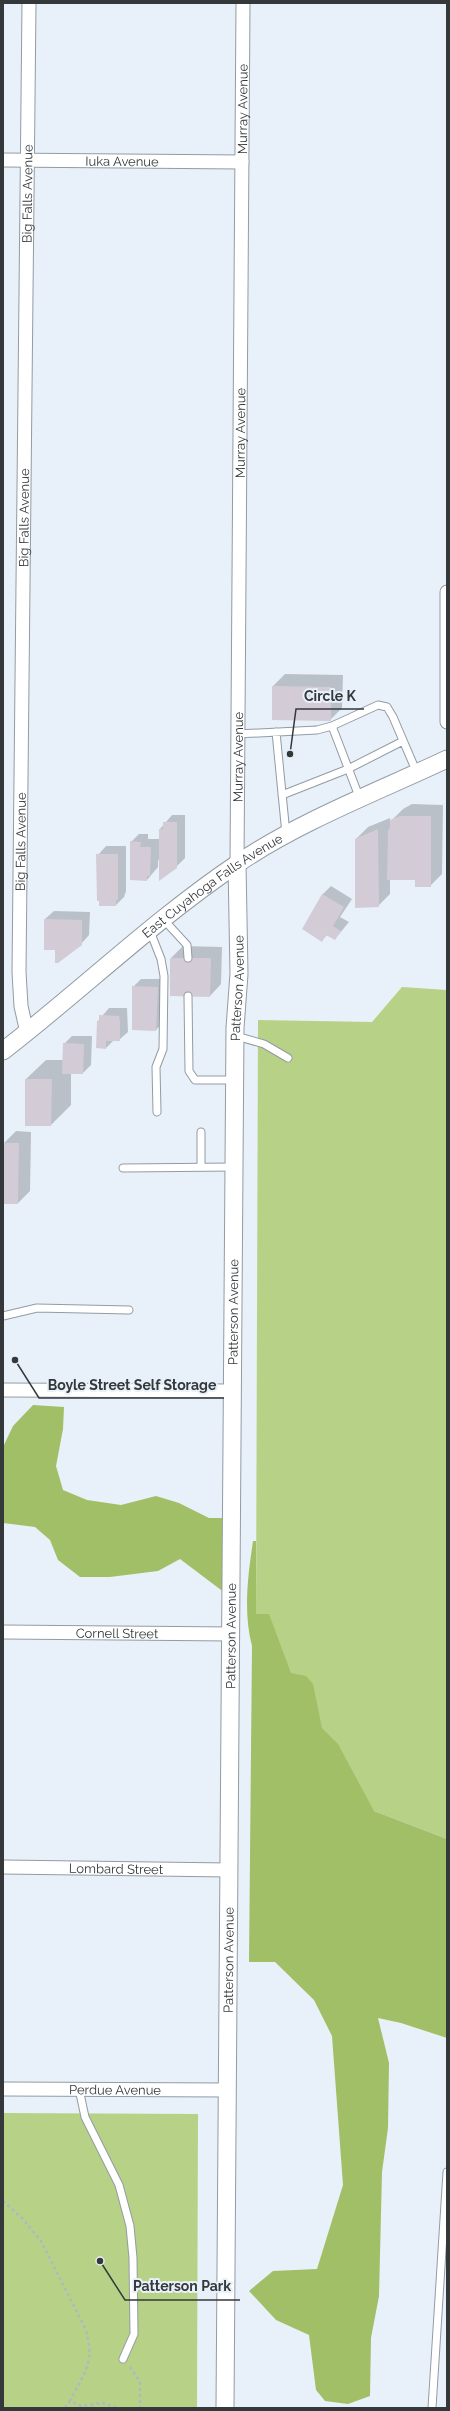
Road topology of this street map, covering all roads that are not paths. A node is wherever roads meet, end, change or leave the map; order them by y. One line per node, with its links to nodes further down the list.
1 (29, 3): 4 (street, Big Falls Avenue)
2 (243, 3): 5 (street, Murray Avenue)
3 (3, 160): 4 (street, Iuka Avenue)
4 (26, 160): 5 (street, Iuka Avenue); 23 (street, Big Falls Avenue)
5 (242, 162): 10 (street, Murray Avenue)
6 (447, 592): 7 (street)
7 (447, 722)
8 (332, 726): 9 (lane); 11 (lane); 13 (lane)
9 (276, 732): 10 (lane); 15 (lane)
10 (237, 734): 18 (street, Murray Avenue)
11 (403, 741): 13 (lane); 14 (lane)
12 (447, 759): 14 (street, East Cuyahoga Falls Avenue)
13 (348, 769): 15 (lane); 16 (lane)
14 (417, 773): 16 (street, East Cuyahoga Falls Avenue)
15 (282, 795): 17 (lane)
16 (360, 800): 17 (street, East Cuyahoga Falls Avenue)
17 (286, 835): 18 (street, East Cuyahoga Falls Avenue)
18 (237, 864): 19 (street, East Cuyahoga Falls Avenue); 24 (street, Patterson Avenue)
19 (164, 920): 20 (street, East Cuyahoga Falls Avenue); 21 (lane)
20 (150, 931): 23 (street, East Cuyahoga Falls Avenue); 28 (lane)
21 (188, 958)
22 (188, 996): 27 (lane)
23 (27, 1032): 25 (street, East Cuyahoga Falls Avenue)
24 (236, 1036): 26 (lane); 27 (street, Patterson Avenue)
25 (3, 1051)
26 (288, 1058)
27 (235, 1080): 31 (street, Patterson Avenue)
28 (157, 1112)
29 (202, 1132): 30 (lane)
30 (201, 1167): 31 (lane); 32 (lane)
31 (234, 1167): 36 (street, Patterson Avenue)
32 (123, 1168)
33 (129, 1310): 34 (lane)
34 (3, 1316)
35 (3, 1390): 36 (street)
36 (233, 1391): 38 (street, Patterson Avenue)
37 (3, 1632): 38 (street, Cornell Street)
38 (232, 1634): 40 (street, Patterson Avenue)
39 (3, 1867): 40 (street, Lombard Street)
40 (229, 1870): 43 (street, Patterson Avenue)
41 (3, 2089): 42 (street, Perdue Avenue)
42 (79, 2089): 43 (street, Perdue Avenue); 45 (lane)
43 (227, 2090): 46 (street, Patterson Avenue)
44 (447, 2172): 47 (lane)
45 (123, 2359)
46 (225, 2408)
47 (432, 2408)

